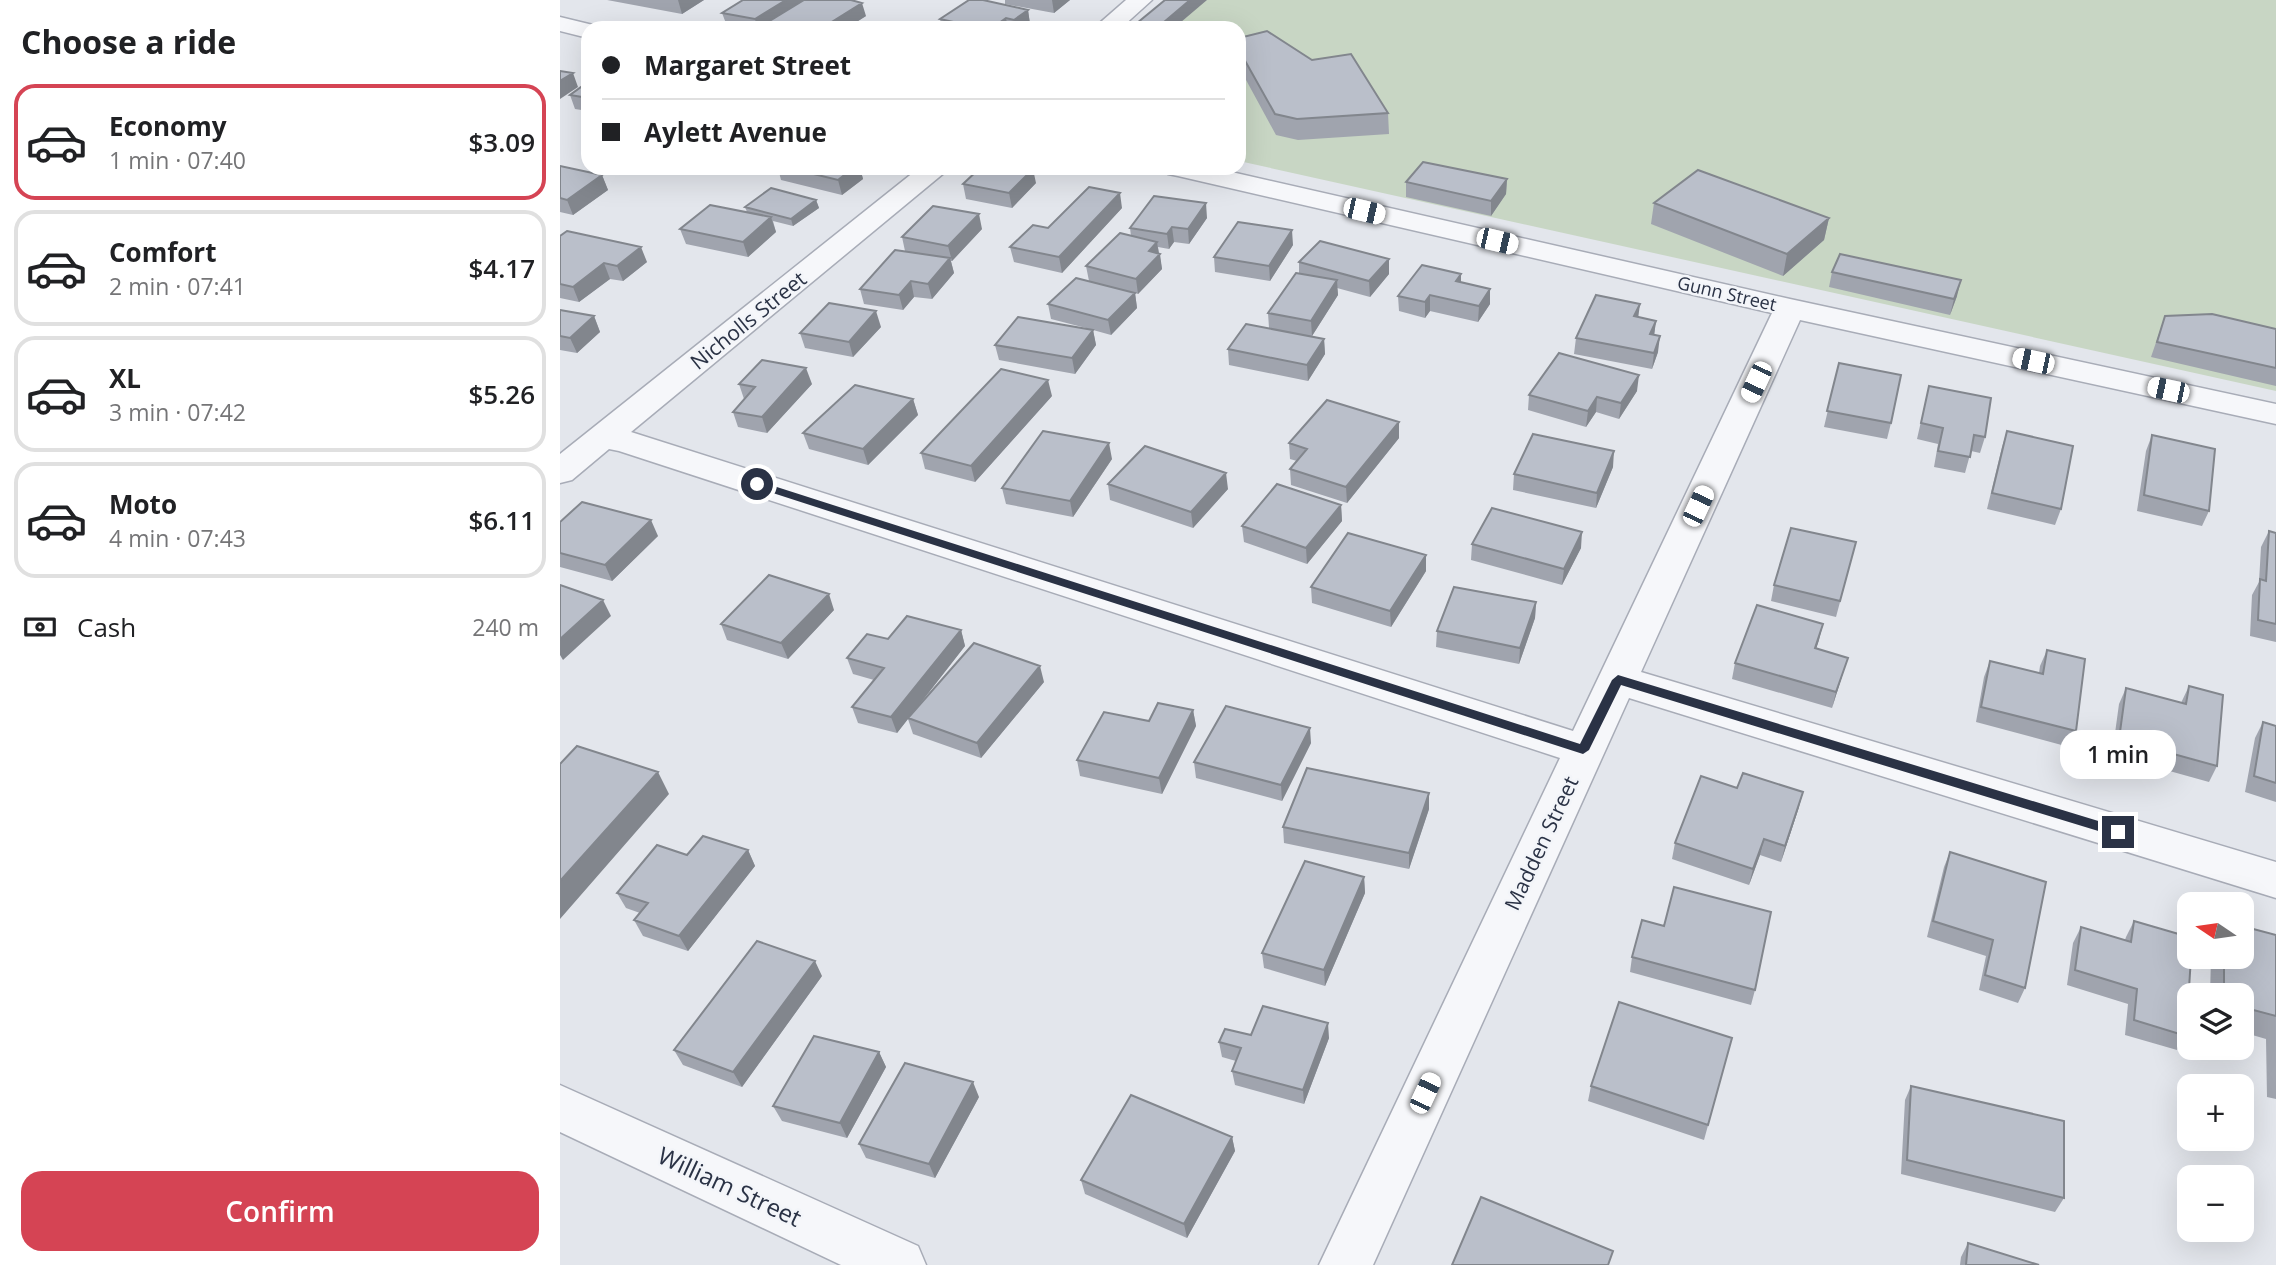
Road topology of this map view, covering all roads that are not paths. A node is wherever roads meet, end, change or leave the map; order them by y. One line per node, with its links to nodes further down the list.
1 (1140, 0): 2 (street)
2 (1114, 21)
3 (560, 24): 4 (street)
4 (581, 29)
5 (927, 175): 9 (street, Nicholls Street)
6 (1209, 175): 7 (street, Gunn Street)
7 (1790, 308): 8 (street, Gunn Street); 11 (street, Madden Street)
8 (2276, 414)
9 (603, 438): 10 (street, Nicholls Street); 12 (street)
10 (560, 472)
11 (1618, 680): 12 (street, Madden Street); 13 (street)
12 (1583, 750): 16 (street, Madden Street)
13 (2276, 880)
14 (560, 1108): 15 (street, William Street)
15 (899, 1265)
16 (1346, 1265)

